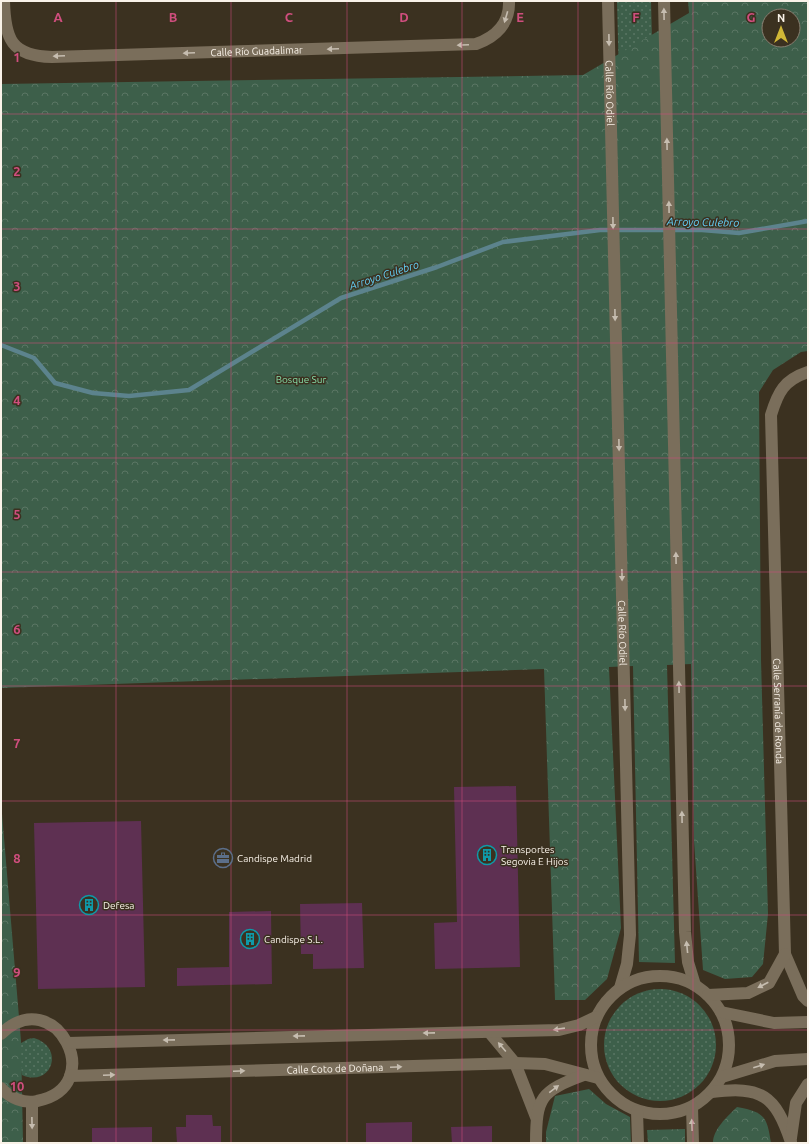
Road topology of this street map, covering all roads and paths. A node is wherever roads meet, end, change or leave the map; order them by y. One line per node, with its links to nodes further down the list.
1 (4, 1): 2 (street, Calle Río Guadalimar, one-way to 1)
2 (509, 1)
3 (608, 1): 8 (street, Calle Río Odiel, one-way to 8)
4 (664, 1): 7 (street, one-way to 4)
5 (808, 372): 6 (street, Calle Serranía de Ronda)
6 (785, 954): 9 (street, one-way to 9); 10 (street, Calle Serranía de Ronda)
7 (695, 985): 8 (street); 9 (street)
8 (620, 988): 12 (street)
9 (708, 995): 11 (street)
10 (808, 1000)
11 (721, 1012): 13 (street); 21 (street)
12 (596, 1017): 14 (street, one-way to 14); 22 (street)
13 (808, 1022)
14 (489, 1032): 16 (street, one-way to 16); 18 (street, one-way to 14)
15 (1, 1034): 16 (street)
16 (68, 1042): 20 (street)
17 (808, 1060): 21 (street, one-way to 17)
18 (515, 1063): 19 (street, Calle Coto de Doñana); 20 (street, Calle Coto de Doñana, one-way to 18); 29 (street)
19 (584, 1075): 22 (street, Calle Coto de Doñana); 29 (street, one-way to 19)
20 (70, 1076): 26 (street)
21 (722, 1077): 25 (street)
22 (598, 1078): 28 (street)
23 (808, 1084): 30 (street)
24 (1, 1088): 26 (street)
25 (712, 1092): 27 (street); 30 (street)
26 (32, 1102): 31 (street, one-way to 31)
27 (692, 1107): 28 (street); 34 (street, one-way to 27)
28 (637, 1111): 33 (street)
29 (536, 1117): 32 (street)
30 (791, 1142)
31 (32, 1143)
32 (536, 1143)
33 (638, 1143)
34 (693, 1143)

